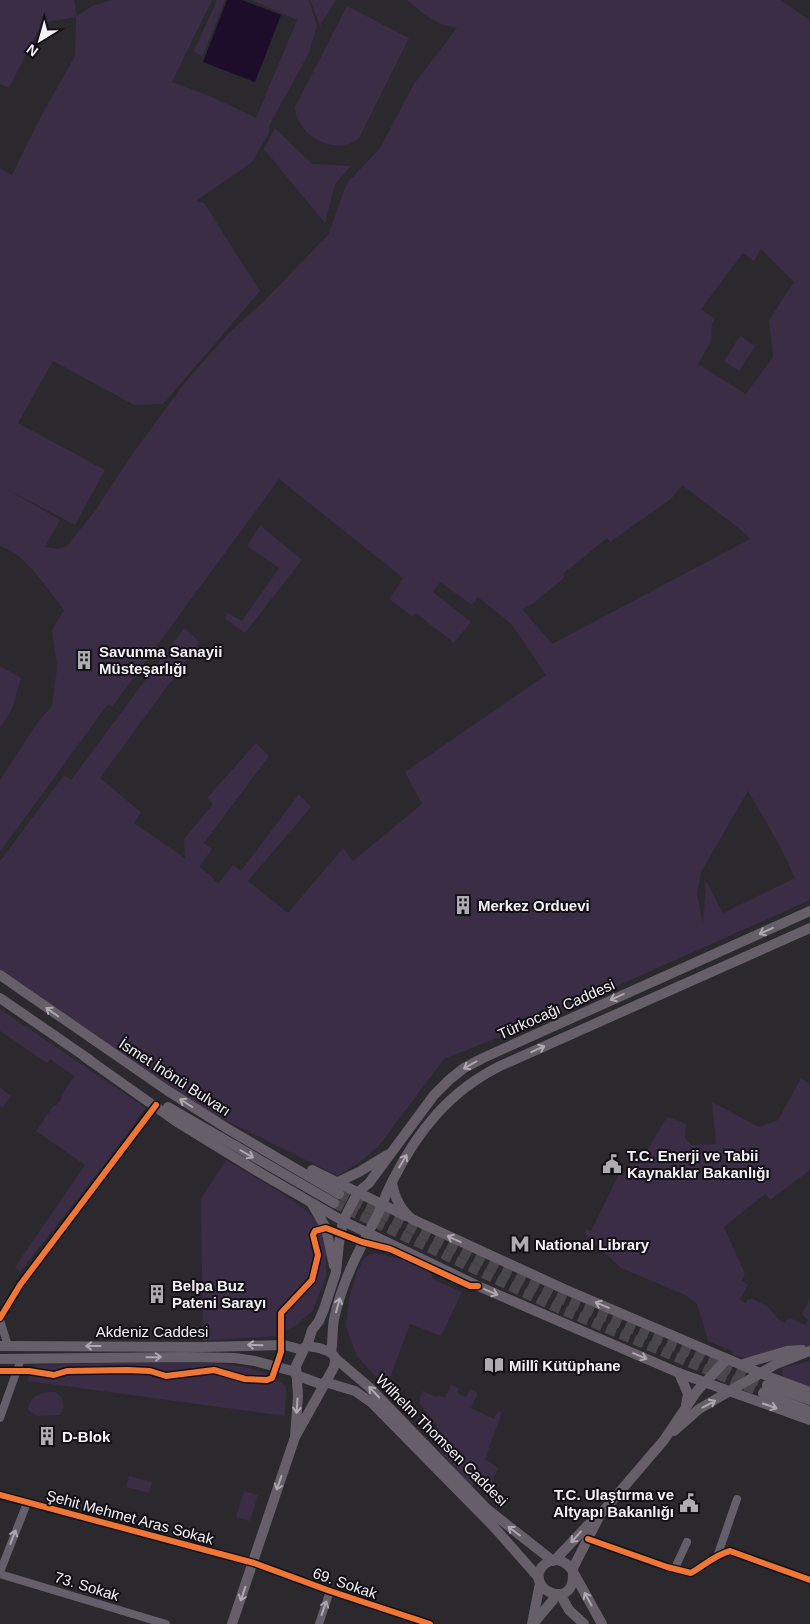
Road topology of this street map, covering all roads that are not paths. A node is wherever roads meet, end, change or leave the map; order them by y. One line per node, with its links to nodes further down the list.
1 (810, 911): 3 (main road, Türkocağı Caddesi, one-way to 3)
2 (810, 928): 5 (main road, Türkocağı Caddesi)
3 (702, 960): 4 (main road, Türkocağı Caddesi); 5 (main road)
4 (691, 965): 7 (main road); 12 (main road, Türkocağı Caddesi, one-way to 12)
5 (712, 971): 7 (main road, Türkocağı Caddesi)
6 (0, 975): 11 (main road, İsmet İnönü Bulvarı, one-way to 6)
7 (701, 976): 13 (main road, Türkocağı Caddesi, one-way to 7)
8 (0, 998): 9 (main road, İsmet İnönü Bulvarı)
9 (85, 1057): 10 (main road); 11 (main road, İsmet İnönü Bulvarı, one-way to 11)
10 (156, 1105): 16 (main road); 22 (street)
11 (228, 1129): 14 (main road)
12 (392, 1151): 14 (main road); 15 (main road, Türkocağı Caddesi)
13 (392, 1181): 17 (main road, Türkocağı Caddesi); 18 (main road)
14 (336, 1183): 15 (main road)
15 (358, 1192): 17 (main road); 19 (main road, Türkocağı Caddesi)
16 (310, 1202): 19 (main road); 21 (main road)
17 (382, 1205): 18 (main road); 20 (main road, Türkocağı Caddesi)
18 (411, 1218): 29 (main road, one-way to 18)
19 (344, 1221): 20 (main road); 21 (main road, Türkocağı Caddesi)
20 (368, 1232): 26 (main road, Türkocağı Caddesi, one-way to 20); 32 (main road, one-way to 32)
21 (336, 1272): 24 (main road, Türkocağı Caddesi)
22 (0, 1320): 23 (street)
23 (4, 1346): 24 (main road, Akdeniz Caddesi, one-way to 23)
24 (305, 1348): 26 (main road); 31 (main road)
25 (810, 1350): 30 (main road); 33 (main road)
26 (333, 1356): 35 (main road); 54 (main road, Wilhelm Thomsen Caddesi, one-way to 26)
27 (0, 1359): 28 (main road, Akdeniz Caddesi)
28 (21, 1359): 31 (main road, Akdeniz Caddesi, one-way to 31); 39 (street)
29 (727, 1359): 30 (main road); 34 (main road)
30 (743, 1364): 33 (main road)
31 (296, 1373): 35 (main road); 45 (main road, one-way to 45)
32 (679, 1373): 34 (main road); 41 (main road)
33 (762, 1373): 36 (main road); 37 (main road)
34 (704, 1382): 36 (main road); 41 (main road)
35 (324, 1384): 45 (main road); 60 (main road, Wilhelm Thomsen Caddesi)
36 (729, 1392): 44 (main road, one-way to 44); 46 (main road, one-way to 36)
37 (810, 1392)
38 (0, 1394): 39 (street)
39 (9, 1395): 43 (street)
40 (810, 1400): 42 (main road)
41 (686, 1407): 46 (main road)
42 (810, 1411)
43 (0, 1418)
44 (810, 1420)
45 (295, 1437): 55 (main road, one-way to 55)
46 (664, 1440): 50 (main road)
47 (0, 1495): 49 (street, Şehit Mehmet Aras Sokak)
48 (737, 1500): 53 (street)
49 (27, 1503): 55 (street, Şehit Mehmet Aras Sokak); 58 (street, one-way to 49)
50 (600, 1516): 51 (main road); 54 (main road, one-way to 54)
51 (588, 1539): 56 (street); 57 (main road)
52 (687, 1542): 56 (street)
53 (718, 1554): 56 (street); 59 (street)
54 (554, 1560): 57 (main road); 60 (main road)
55 (254, 1563): 61 (street, 69. Sokak); 65 (main road, one-way to 65)
56 (676, 1568)
57 (573, 1572): 62 (main road); 71 (main road, one-way to 57)
58 (0, 1573): 64 (street, 73. Sokak)
59 (810, 1580)
60 (540, 1581): 62 (main road); 69 (main road)
61 (330, 1591): 63 (street, 69. Sokak); 66 (street, one-way to 61)
62 (559, 1594): 69 (main road); 70 (main road)
63 (402, 1615): 67 (street); 68 (street, 69. Sokak)
64 (166, 1624)
65 (232, 1624)
66 (319, 1624)
67 (399, 1624)
68 (430, 1624)
69 (532, 1624)
70 (584, 1624)
71 (602, 1624)

